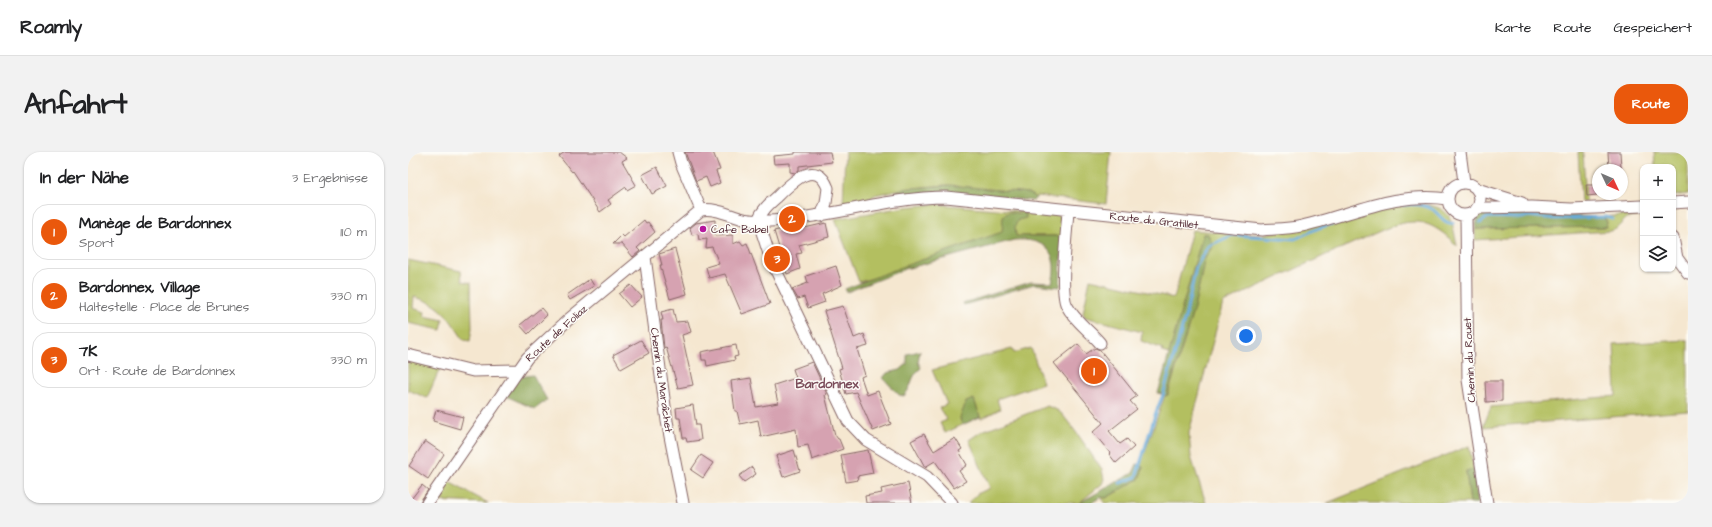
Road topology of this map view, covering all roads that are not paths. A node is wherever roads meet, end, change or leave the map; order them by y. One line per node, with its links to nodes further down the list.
1 (678, 152): 11 (street)
2 (1460, 152): 3 (street)
3 (1464, 182): 4 (street); 5 (street)
4 (1477, 188): 9 (street); 10 (street)
5 (1448, 199): 12 (street, Route du Gratillet); 14 (street)
6 (1688, 202): 7 (street)
7 (1676, 203)
8 (1640, 206): 9 (street)
9 (1532, 207): 10 (street)
10 (1478, 208): 14 (street)
11 (702, 210): 15 (street, Route du Gratillet); 17 (street, Route de Foliaz)
12 (1068, 211): 13 (street, Route du Gratillet); 19 (street)
13 (821, 216): 15 (street, Route du Gratillet); 15 (street)
14 (1466, 216): 25 (street, Chemin du Rouet)
15 (758, 220): 24 (street)
16 (1676, 253): 18 (street)
17 (645, 257): 21 (street, Route de Foliaz); 23 (street, Chemin du Maraîchet)
18 (1688, 273)
19 (1100, 343)
20 (408, 355): 21 (street)
21 (517, 370): 22 (street, Route de Foliaz)
22 (427, 503)
23 (683, 503)
24 (952, 503)
25 (1487, 503)

